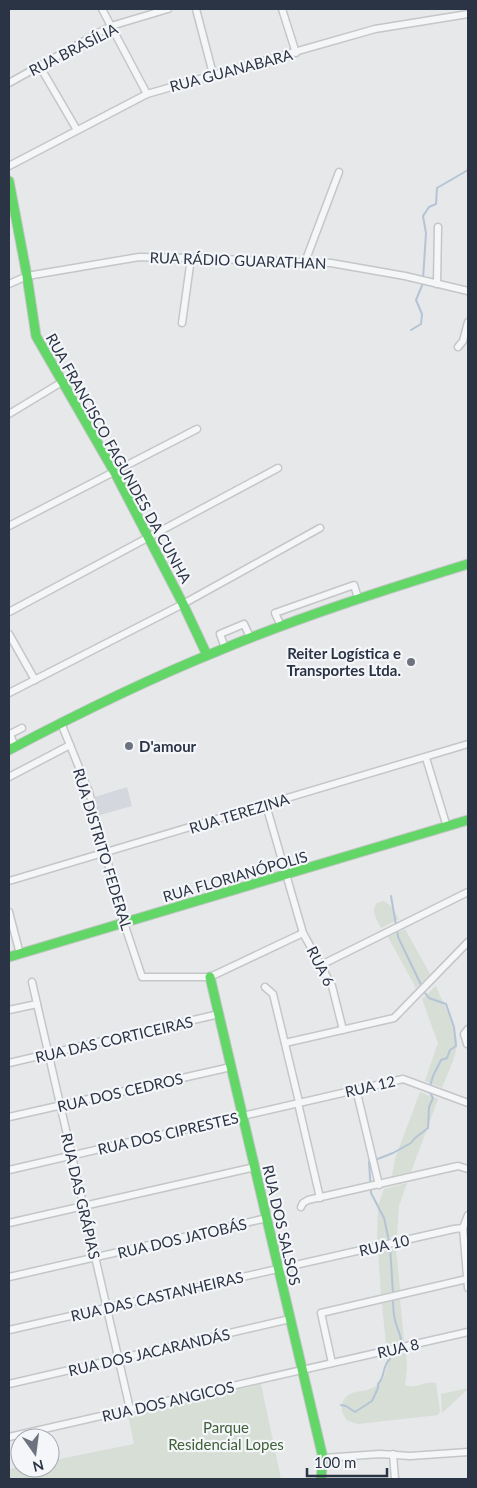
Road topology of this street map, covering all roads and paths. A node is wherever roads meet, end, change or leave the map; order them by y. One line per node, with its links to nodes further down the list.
1 (102, 9): 6 (street)
2 (168, 9): 6 (street, RUA BRASÍLIA)
3 (196, 9): 9 (street)
4 (282, 9): 7 (street)
5 (468, 14): 7 (street, RUA GUANABARA)
6 (111, 26): 8 (street, RUA BRASÍLIA); 11 (street)
7 (296, 52): 9 (street, RUA GUANABARA)
8 (40, 65): 10 (street, RUA BRASÍLIA); 12 (street)
9 (213, 74): 11 (street, RUA GUANABARA)
10 (9, 83)
11 (146, 94): 12 (street, RUA GUANABARA)
12 (77, 130): 13 (street, RUA GUANABARA)
13 (9, 166)
14 (340, 172): 18 (street)
15 (9, 181): 19 (main road, RUA FRANCISCO FAGUNDES DA CUNHA)
16 (438, 227): 21 (street)
17 (191, 258): 18 (street, RUA RÁDIO GUARATHAN); 19 (street, RUA RÁDIO GUARATHAN); 24 (street)
18 (305, 262): 21 (street, RUA RÁDIO GUARATHAN)
19 (27, 276): 20 (street, RUA RÁDIO GUARATHAN); 26 (main road, RUA FRANCISCO FAGUNDES DA CUNHA)
20 (9, 284)
21 (437, 284): 22 (street, RUA RÁDIO GUARATHAN)
22 (468, 291)
23 (468, 322): 25 (street)
24 (182, 323)
25 (458, 347)
26 (62, 382): 27 (street); 30 (main road, RUA FRANCISCO FAGUNDES DA CUNHA)
27 (9, 414)
28 (197, 429): 30 (street)
29 (278, 468): 33 (street)
30 (115, 473): 31 (street); 33 (main road, RUA FRANCISCO FAGUNDES DA CUNHA)
31 (9, 526)
32 (320, 528): 38 (street)
33 (148, 538): 38 (main road, RUA FRANCISCO FAGUNDES DA CUNHA); 40 (street)
34 (468, 564): 36 (main road)
35 (335, 591): 36 (street); 37 (street); 39 (street)
36 (358, 598): 39 (main road)
37 (305, 602): 41 (street); 42 (street)
38 (184, 604): 46 (main road, RUA FRANCISCO FAGUNDES DA CUNHA); 47 (street)
39 (339, 605): 41 (main road)
40 (9, 612)
41 (309, 616): 42 (main road)
42 (280, 626): 44 (main road)
43 (9, 634): 47 (street)
44 (250, 637): 45 (main road); 45 (street)
45 (225, 648): 46 (main road)
46 (207, 655): 49 (main road)
47 (35, 680): 48 (street)
48 (9, 694)
49 (61, 723): 51 (street, RUA DISTRITO FEDERAL); 53 (main road)
50 (22, 728): 53 (street)
51 (70, 744): 55 (street); 59 (street, RUA DISTRITO FEDERAL)
52 (468, 744): 54 (street, RUA TEREZINA)
53 (12, 748)
54 (426, 758): 56 (street, RUA TEREZINA); 58 (street)
55 (9, 777)
56 (266, 805): 59 (street, RUA TEREZINA); 60 (street, RUA 6)
57 (468, 820): 58 (main road, RUA FLORIANÓPOLIS)
58 (447, 827): 60 (main road, RUA FLORIANÓPOLIS)
59 (105, 853): 61 (street, RUA TEREZINA); 64 (street, RUA DISTRITO FEDERAL)
60 (286, 876): 64 (main road, RUA FLORIANÓPOLIS); 65 (street, RUA 6)
61 (9, 881)
62 (468, 892): 69 (street)
63 (9, 912): 67 (street)
64 (124, 923): 67 (main road, RUA FLORIANÓPOLIS); 70 (street, RUA DISTRITO FEDERAL)
65 (303, 933): 69 (street, RUA 6); 70 (street)
66 (468, 942): 77 (street)
67 (20, 954): 68 (main road, RUA FLORIANÓPOLIS)
68 (9, 957)
69 (321, 965): 77 (street, RUA 6)
70 (210, 977): 75 (main road, RUA DOS SALSOS)
71 (32, 982): 73 (street, RUA DAS GRÁPIAS)
72 (265, 987): 78 (street)
73 (37, 1004): 74 (street); 80 (street, RUA DAS GRÁPIAS)
74 (9, 1010)
75 (219, 1014): 80 (street, RUA DAS CORTICEIRAS); 82 (main road, RUA DOS SALSOS)
76 (468, 1029): 79 (street)
77 (343, 1030): 78 (street)
78 (285, 1043): 84 (street)
79 (467, 1044)
80 (48, 1054): 81 (street, RUA DAS CORTICEIRAS); 86 (street, RUA DAS GRÁPIAS)
81 (9, 1063)
82 (231, 1067): 86 (street, RUA DOS CEDROS); 88 (main road, RUA DOS SALSOS)
83 (356, 1089): 84 (street, RUA 12); 85 (street, RUA 12); 94 (street)
84 (298, 1102): 87 (street, RUA 12); 95 (street)
85 (468, 1103)
86 (60, 1105): 89 (street, RUA DOS CEDROS); 90 (street, RUA DAS GRÁPIAS)
87 (270, 1109): 88 (street, RUA DOS CIPRESTES)
88 (243, 1116): 90 (street, RUA DOS CIPRESTES); 91 (main road, RUA DOS SALSOS)
89 (9, 1117)
90 (72, 1155): 93 (street, RUA DOS CIPRESTES); 96 (street, RUA DAS GRÁPIAS)
91 (254, 1167): 96 (street); 99 (main road, RUA DOS SALSOS)
92 (468, 1169): 94 (street)
93 (9, 1170)
94 (378, 1185): 95 (street)
95 (320, 1198): 97 (street)
96 (83, 1206): 100 (street); 102 (street, RUA DAS GRÁPIAS)
97 (301, 1207)
98 (468, 1214): 101 (street)
99 (267, 1218): 102 (street, RUA DOS JATOBÁS); 104 (main road, RUA DOS SALSOS)
100 (9, 1223)
101 (463, 1228): 103 (street, RUA 10); 106 (street)
102 (95, 1257): 105 (street, RUA DOS JATOBÁS); 108 (street, RUA DAS GRÁPIAS)
103 (304, 1262): 104 (street, RUA DAS CASTANHEIRAS)
104 (278, 1269): 108 (street, RUA DAS CASTANHEIRAS); 109 (main road, RUA DOS SALSOS)
105 (9, 1277)
106 (468, 1279): 107 (street); 113 (street)
107 (468, 1288)
108 (107, 1308): 110 (street, RUA DAS CASTANHEIRAS); 112 (street, RUA DAS GRÁPIAS)
109 (290, 1319): 112 (street, RUA DOS JACARANDÁS); 114 (main road, RUA DOS SALSOS)
110 (9, 1330)
111 (468, 1332): 113 (street, RUA 8)
112 (118, 1359): 115 (street, RUA DOS JACARANDÁS); 116 (street, RUA DAS GRÁPIAS)
113 (330, 1363): 114 (street, RUA DOS ANGICOS)
114 (302, 1370): 116 (street, RUA DOS ANGICOS); 120 (main road, RUA DOS SALSOS)
115 (9, 1384)
116 (130, 1409): 117 (street, RUA DOS ANGICOS)
117 (9, 1437)
118 (468, 1452): 119 (street)
119 (393, 1454): 120 (street); 122 (street)
120 (323, 1458): 121 (main road, RUA DOS SALSOS)
121 (321, 1479)
122 (395, 1479)

